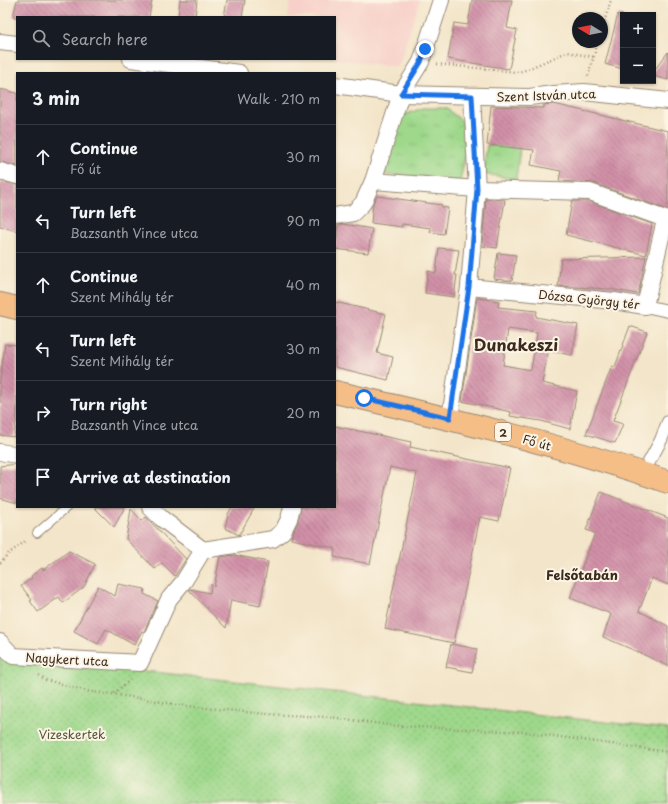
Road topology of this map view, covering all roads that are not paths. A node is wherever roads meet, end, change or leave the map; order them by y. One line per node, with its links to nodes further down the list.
1 (441, 0): 7 (street)
2 (0, 42): 3 (street)
3 (16, 44)
4 (139, 60): 5 (street)
5 (231, 72)
6 (336, 86): 7 (street)
7 (401, 94): 8 (street, Szent István utca); 12 (street)
8 (472, 96): 9 (street, Szent István utca); 13 (street)
9 (668, 101)
10 (0, 171): 11 (street)
11 (16, 176)
12 (372, 181): 13 (street, Dózsa György tér); 14 (street)
13 (477, 189): 15 (street, Dózsa György tér); 16 (street)
14 (336, 216)
15 (667, 220): 18 (street, Dózsa György tér)
16 (469, 287): 18 (street, Dózsa György tér); 22 (street)
17 (0, 304): 19 (main road)
18 (645, 306): 20 (street)
19 (16, 308)
20 (668, 311)
21 (336, 392): 22 (main road, Fő út / 2)
22 (450, 418): 26 (main road, Fő út / 2)
23 (668, 422): 26 (street)
24 (0, 452): 25 (street)
25 (16, 456)
26 (643, 474): 27 (main road, Fő út / 2)
27 (668, 482)
28 (67, 508): 31 (lane)
29 (151, 508): 32 (street)
30 (292, 508): 32 (street)
31 (37, 533)
32 (203, 550): 33 (street, Nagykert utca)
33 (0, 642)

